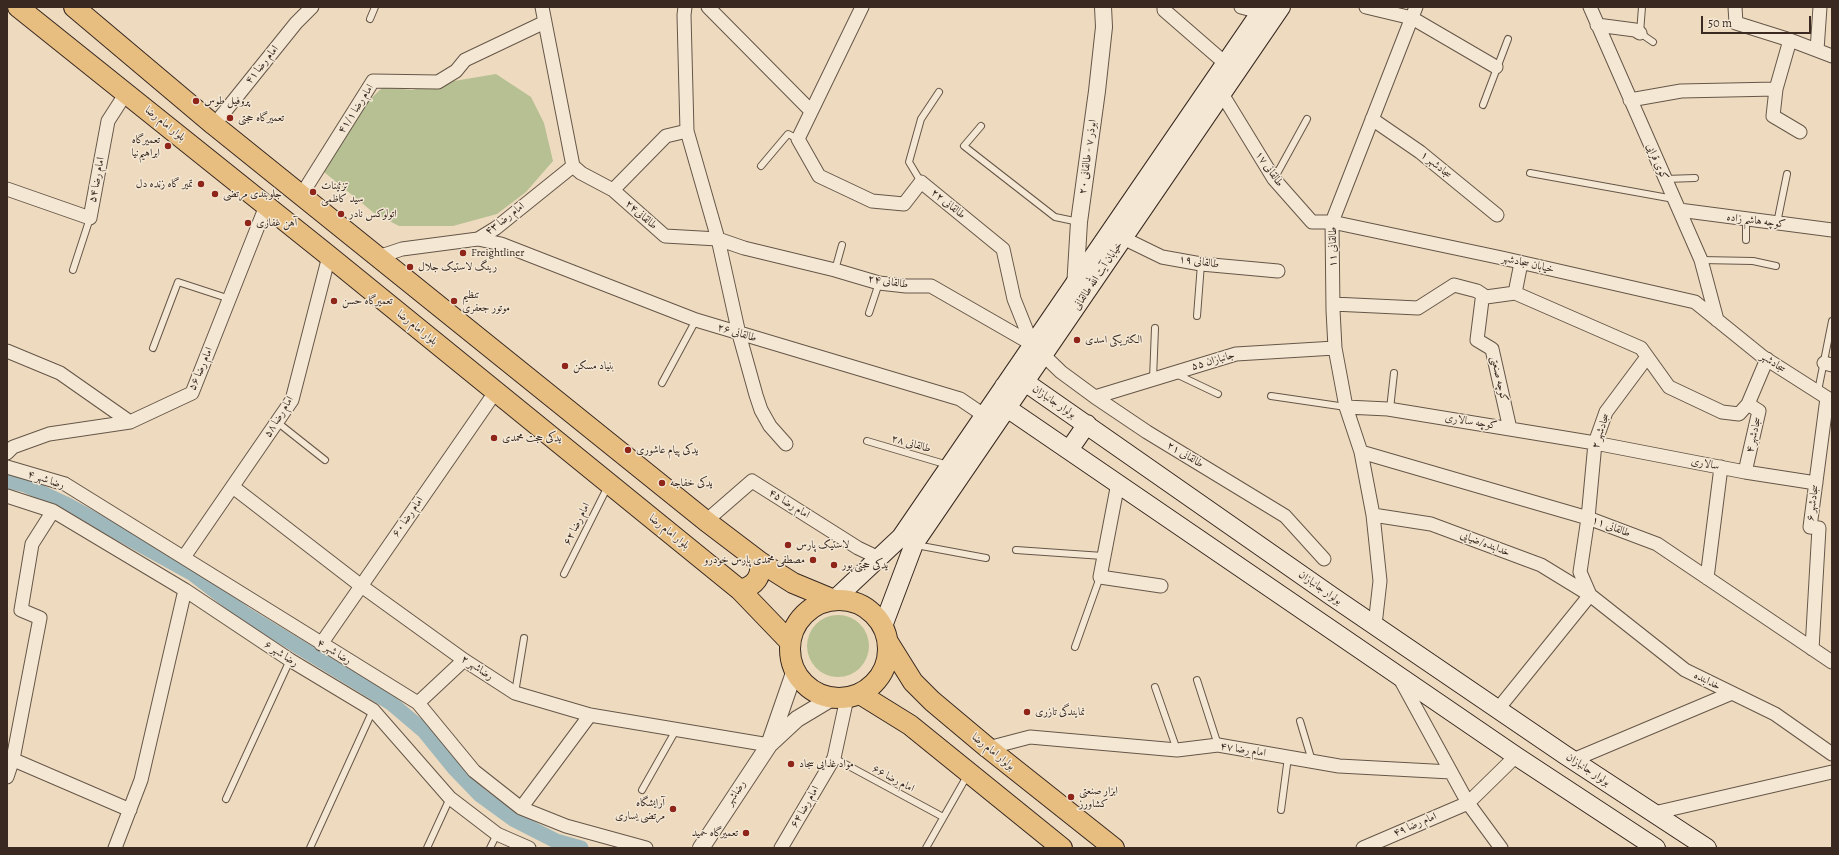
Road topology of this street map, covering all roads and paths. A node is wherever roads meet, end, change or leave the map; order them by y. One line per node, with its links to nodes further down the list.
1 (18, 7): 33 (main road, بلوار امام رضا)
2 (74, 7): 40 (main road)
3 (312, 7): 40 (street, امام رضا ۴۱)
4 (375, 7): 20 (lane)
5 (542, 7): 21 (street)
6 (685, 7): 42 (street)
7 (708, 7): 37 (street)
8 (862, 7): 37 (street)
9 (1103, 7): 61 (street, ابوذر ۷ - طالقانی ۲۰)
10 (1164, 7): 29 (street)
11 (1241, 7): 18 (street)
12 (1281, 7): 34 (main road, خیابان آیت الله طالقانی)
13 (1366, 7): 19 (street)
14 (1590, 7): 22 (street, کوی قرایی)
15 (1642, 7): 23 (lane)
16 (1735, 7): 25 (street)
17 (1820, 7): 27 (street)
18 (1262, 9): 29 (main road, خیابان آیت الله طالقانی)
19 (1414, 13): 30 (street); 39 (street, طالقانی ۱۱)
20 (370, 19)
21 (545, 22): 45 (street); 55 (street, امام رضا ۴۱/۱)
22 (1597, 25): 23 (street); 35 (street, کوی قرایی)
23 (1640, 34): 26 (lane)
24 (1508, 39): 30 (lane)
25 (1790, 40): 27 (street); 31 (street)
26 (1653, 42)
27 (1818, 50): 28 (street)
28 (1832, 56)
29 (1225, 63): 80 (main road, خیابان آیت الله طالقانی)
30 (1496, 67): 36 (lane)
31 (1776, 89): 35 (street); 43 (street)
32 (939, 92): 52 (lane)
33 (126, 93): 57 (main road, بلوار امام رضا); 59 (street, امام رضا ۵۴)
34 (1222, 94): 50 (street, طالقانی ۱۷); 65 (main road, خیابان آیت الله طالقانی)
35 (1630, 100): 51 (street, کوی قرایی)
36 (1483, 105)
37 (811, 111): 44 (street)
38 (1307, 119): 50 (lane)
39 (1372, 119): 58 (street, سجادشهر ۱); 62 (street, طالقانی ۱۱)
40 (214, 125): 55 (main road)
41 (981, 126): 61 (lane)
42 (687, 131): 54 (street); 67 (street)
43 (1800, 132)
44 (798, 139): 46 (lane); 52 (street, طالقانی ۲۲)
45 (573, 166): 54 (street, طالقانی۲۴); 66 (street, امام رضا ۴۳)
46 (761, 166)
47 (1530, 173): 56 (lane)
48 (1787, 174): 63 (lane)
49 (1695, 178): 51 (lane)
50 (1274, 179): 62 (street, طالقانی ۱۷)
51 (1665, 179): 56 (street, کوی قرایی)
52 (921, 182): 95 (street, طالقانی ۲۲)
53 (7, 190): 59 (street)
54 (613, 190): 67 (street, طالقانی۲۴)
55 (302, 194): 71 (main road)
56 (1677, 204): 60 (street, کوچه هاشم زاده); 72 (street, کوی قرایی)
57 (266, 206): 70 (main road, بلوار امام رضا); 83 (street, امام رضا ۵۶)
58 (1497, 215)
59 (90, 218): 76 (lane, امام رضا ۵۴)
60 (1746, 220): 63 (street, کوچه هاشم زاده); 68 (lane)
61 (1079, 222): 80 (street, ابوذر ۷ - طالقانی ۲۰)
62 (1332, 222): 73 (street, خیابان سجادشهر); 84 (street, طالقانی ۱۱)
63 (1777, 224): 64 (street, کوچه هاشم زاده)
64 (1832, 230)
65 (1123, 238): 74 (street, طالقانی ۱۹); 85 (main road, خیابان آیت الله طالقانی)
66 (478, 239): 71 (street, امام رضا ۴۳); 88 (street, طالقانی ۲۶)
67 (718, 239): 77 (street, طالقانی ۲۴); 92 (street)
68 (1746, 240)
69 (842, 245): 77 (lane)
70 (329, 256): 106 (main road, بلوار امام رضا); 117 (street, امام رضا ۵۸)
71 (378, 257): 139 (main road)
72 (1701, 260): 75 (lane); 89 (street, کوی قرایی)
73 (1522, 263): 81 (street); 89 (street, خیابان سجادشهر)
74 (1201, 264): 78 (street, طالقانی ۱۹); 87 (lane)
75 (1776, 266)
76 (73, 270)
77 (836, 270): 79 (street, طالقانی ۲۴)
78 (1278, 271)
79 (879, 283): 86 (lane); 95 (street, طالقانی ۲۴)
80 (1075, 283): 85 (street, ابوذر ۷ - طالقانی ۲۰); 95 (main road, خیابان آیت الله طالقانی)
81 (1515, 292): 82 (street); 97 (street)
82 (1486, 297): 84 (street); 119 (street, کوچه صنعتی)
83 (230, 299): 93 (lane); 116 (street, امام رضا ۵۶)
84 (1333, 304): 94 (street, طالقانی ۱۱)
85 (1076, 308): 95 (main road, خیابان آیت الله طالقانی)
86 (869, 313)
87 (1197, 316)
88 (696, 320): 92 (street, طالقانی ۲۶); 104 (lane)
89 (1717, 320): 98 (street, سجادشهر)
90 (1832, 322): 99 (lane)
91 (1155, 328): 102 (lane)
92 (739, 334): 115 (street, طالقانی ۲۶); 122 (street)
93 (153, 348)
94 (1335, 348): 100 (street, جانبازان ۵۵); 112 (street, طالقانی ۱۱)
95 (1037, 349): 103 (main road, خیابان آیت الله طالقانی); 105 (main road, خیابان آیت الله طالقانی); 109 (street, طالقانی ۲۱)
96 (7, 351): 116 (street)
97 (1647, 357): 111 (street); 121 (street, سجادشهر ۲)
98 (1766, 359): 110 (street, سجادشهر); 111 (street, سجادشهر ۴)
99 (1828, 364): 110 (lane)
100 (1173, 373): 102 (street, جانبازان ۵۵); 107 (lane)
101 (1394, 373): 114 (lane)
102 (1153, 378): 109 (street, جانبازان ۵۵)
103 (1025, 382): 105 (main road, بولوار جانبازان); 113 (main road, خیابان آیت الله طالقانی); 118 (main road, بولوار جانبازان)
104 (662, 383)
105 (1004, 386): 113 (main road); 115 (main road, خیابان آیت الله طالقانی)
106 (496, 391): 131 (main road, بلوار امام رضا); 151 (street, امام رضا ۶۰)
107 (1218, 394)
108 (1271, 396): 112 (lane)
109 (1095, 397): 146 (street, طالقانی ۲۱)
110 (1826, 397): 133 (street, سجادشهر ۶)
111 (1748, 404): 130 (street, سجادشهر ۴)
112 (1346, 407): 114 (street, کوچه سالاری); 124 (street, طالقانی ۱۱)
113 (1007, 408): 115 (main road, خیابان آیت الله طالقانی); 123 (main road)
114 (1390, 409): 119 (street, کوچه سالاری)
115 (990, 419): 127 (main road, خیابان آیت الله طالقانی); 140 (main road, خیابان آیت الله طالقانی)
116 (130, 422): 125 (street, امام رضا ۵۶)
117 (278, 422): 126 (lane); 134 (street, امام رضا ۵۸)
118 (1087, 424): 123 (main road); 157 (main road, بولوار جانبازان)
119 (1510, 428): 121 (street, کوچه سالاری)
120 (867, 441): 127 (lane, طالقانی ۲۸)
121 (1595, 443): 129 (street, سالاری); 138 (street, سجادشهر ۲)
122 (786, 444)
123 (1069, 450): 132 (main road)
124 (1361, 452): 137 (street, طالقانی ۱۱); 138 (street, طالقانی ۱۱)
125 (7, 453)
126 (325, 460)
127 (950, 466): 140 (main road, خیابان آیت الله طالقانی)
128 (7, 467): 143 (street, رضا شهر ۴)
129 (1721, 468): 130 (street, سالاری); 150 (street)
130 (1745, 472): 133 (street, سالاری)
131 (609, 483): 148 (lane, امام رضا ۶۲); 154 (main road, بلوار امام رضا)
132 (1118, 483): 142 (street); 168 (main road)
133 (1816, 483): 163 (street, سجادشهر ۶)
134 (233, 487): 143 (street, امام رضا ۵۸); 151 (street, رضاشهر ۲)
135 (7, 496): 136 (street, رضا شهر ۶)
136 (53, 511): 153 (street, رضا شهر ۶); 189 (street)
137 (1373, 515): 155 (street, خدابنده/ضیایی); 157 (street, طالقانی ۱۱)
138 (1588, 518): 150 (street, طالقانی ۱۱); 155 (street, سجادشهر ۲)
139 (706, 521): 144 (street, امام رضا ۴۵); 147 (main road)
140 (907, 541): 144 (main road); 145 (lane); 158 (main road)
141 (1016, 550): 142 (lane)
142 (1103, 556): 149 (street)
143 (184, 558): 161 (street, رضا شهر ۴)
144 (879, 558): 156 (main road)
145 (986, 558)
146 (1324, 559)
147 (760, 562): 154 (main road); 156 (main road)
148 (564, 574)
149 (1100, 577): 152 (street); 162 (lane)
150 (1707, 578): 163 (street, طالقانی ۱۱)
151 (360, 585): 161 (street, امام رضا ۶۰); 165 (street, رضاشهر ۲)
152 (1161, 586)
153 (185, 590): 164 (street, رضا شهر ۶); 203 (street)
154 (740, 590): 160 (main road, بلوار امام رضا)
155 (1590, 595): 172 (street, خدابنده); 176 (street)
156 (834, 600): 158 (main road); 160 (main road)
157 (1375, 625): 176 (main road, بولوار جانبازان)
158 (886, 634): 173 (main road); 174 (main road, بولوار امام رضا)
159 (524, 638): 171 (lane)
160 (790, 642): 167 (main road)
161 (321, 644): 175 (street, رضا شهر ۴)
162 (1075, 647)
163 (1812, 649): 166 (street, طالقانی ۱۱)
164 (290, 660): 177 (street, رضا شهر ۶); 200 (lane)
165 (464, 660): 171 (street, رضاشهر ۲); 175 (street)
166 (1832, 662)
167 (795, 670): 173 (main road); 182 (street)
168 (1398, 675): 187 (main road); 194 (street)
169 (1197, 680): 183 (lane)
170 (1155, 687): 185 (lane)
171 (515, 693): 178 (street, رضاشهر ۲)
172 (1732, 693): 186 (street, خدابنده); 191 (street)
173 (846, 696): 180 (main road); 182 (street); 190 (street, امام رضا ۶۴)
174 (932, 701): 180 (main road); 184 (main road, بولوار امام رضا)
175 (418, 703): 202 (street, رضا شهر ۴)
176 (1498, 709): 191 (main road, بولوار جانبازان)
177 (373, 710): 199 (street, رضا شهر ۶); 210 (lane)
178 (590, 715): 181 (street, رضاشهر ۲); 202 (street)
179 (1300, 721): 192 (lane)
180 (910, 725): 193 (main road)
181 (676, 730): 182 (street, رضاشهر ۲); 197 (lane)
182 (771, 743): 215 (street, رضاشهر)
183 (1218, 745): 185 (street, امام رضا ۴۷); 188 (street, امام رضا ۴۷)
184 (988, 748): 185 (street, امام رضا ۴۷); 219 (main road, بولوار امام رضا)
185 (1177, 750)
186 (1832, 754)
187 (1516, 756): 201 (street); 206 (main road)
188 (1288, 757): 192 (street, امام رضا ۴۷); 204 (lane)
189 (10, 758): 196 (street); 203 (street)
190 (834, 758): 207 (lane, امام رضا ۶۶); 216 (street, امام رضا ۶۴)
191 (1573, 760): 198 (main road, بولوار جانبازان)
192 (1312, 761): 194 (street, امام رضا ۴۷)
193 (969, 772): 207 (lane); 218 (main road)
194 (1451, 772): 201 (street)
195 (1832, 772): 205 (street)
196 (7, 777)
197 (642, 790)
198 (1622, 792): 205 (main road, بولوار جانبازان); 206 (main road)
199 (450, 798): 208 (street, رضا شهر ۶); 211 (lane)
200 (226, 799)
201 (1468, 803): 220 (street, امام رضا ۴۹); 221 (street)
202 (521, 808): 214 (street, رضا شهر ۴)
203 (130, 810): 209 (street)
204 (1281, 810)
205 (1654, 813): 223 (main road, بولوار جانبازان)
206 (1607, 815): 222 (main road)
207 (943, 817): 217 (lane)
208 (497, 834): 212 (lane); 213 (street, رضا شهر ۶)
209 (115, 848)
210 (310, 848)
211 (427, 848)
212 (490, 848)
213 (529, 848)
214 (646, 848)
215 (700, 848)
216 (781, 848)
217 (926, 848)
218 (1062, 848)
219 (1114, 848)
220 (1362, 848)
221 (1501, 848)
222 (1656, 848)
223 (1707, 848)

